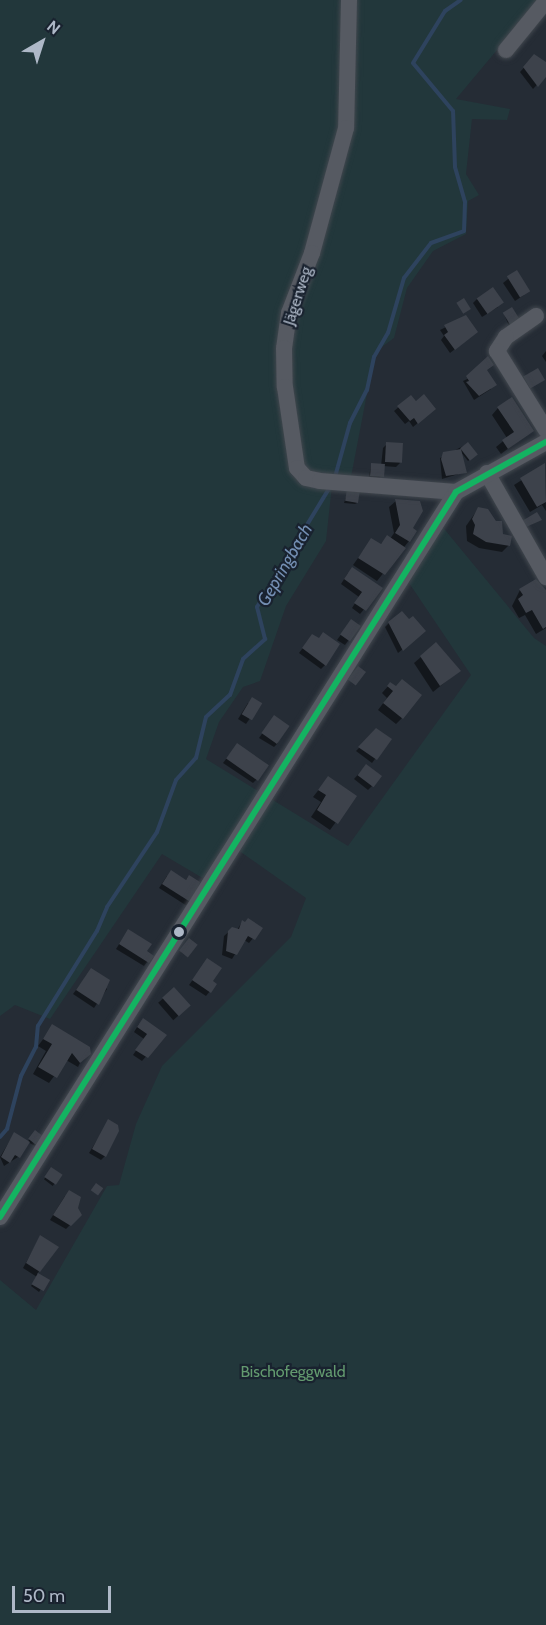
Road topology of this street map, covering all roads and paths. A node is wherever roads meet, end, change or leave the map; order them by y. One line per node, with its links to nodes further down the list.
1 (350, 0): 8 (street, Jägerweg)
2 (546, 1): 3 (street)
3 (506, 50)
4 (536, 316): 5 (street)
5 (546, 430)
6 (546, 442): 7 (street)
7 (487, 473): 8 (street); 9 (street)
8 (456, 492): 10 (street)
9 (546, 577)
10 (0, 1217)

